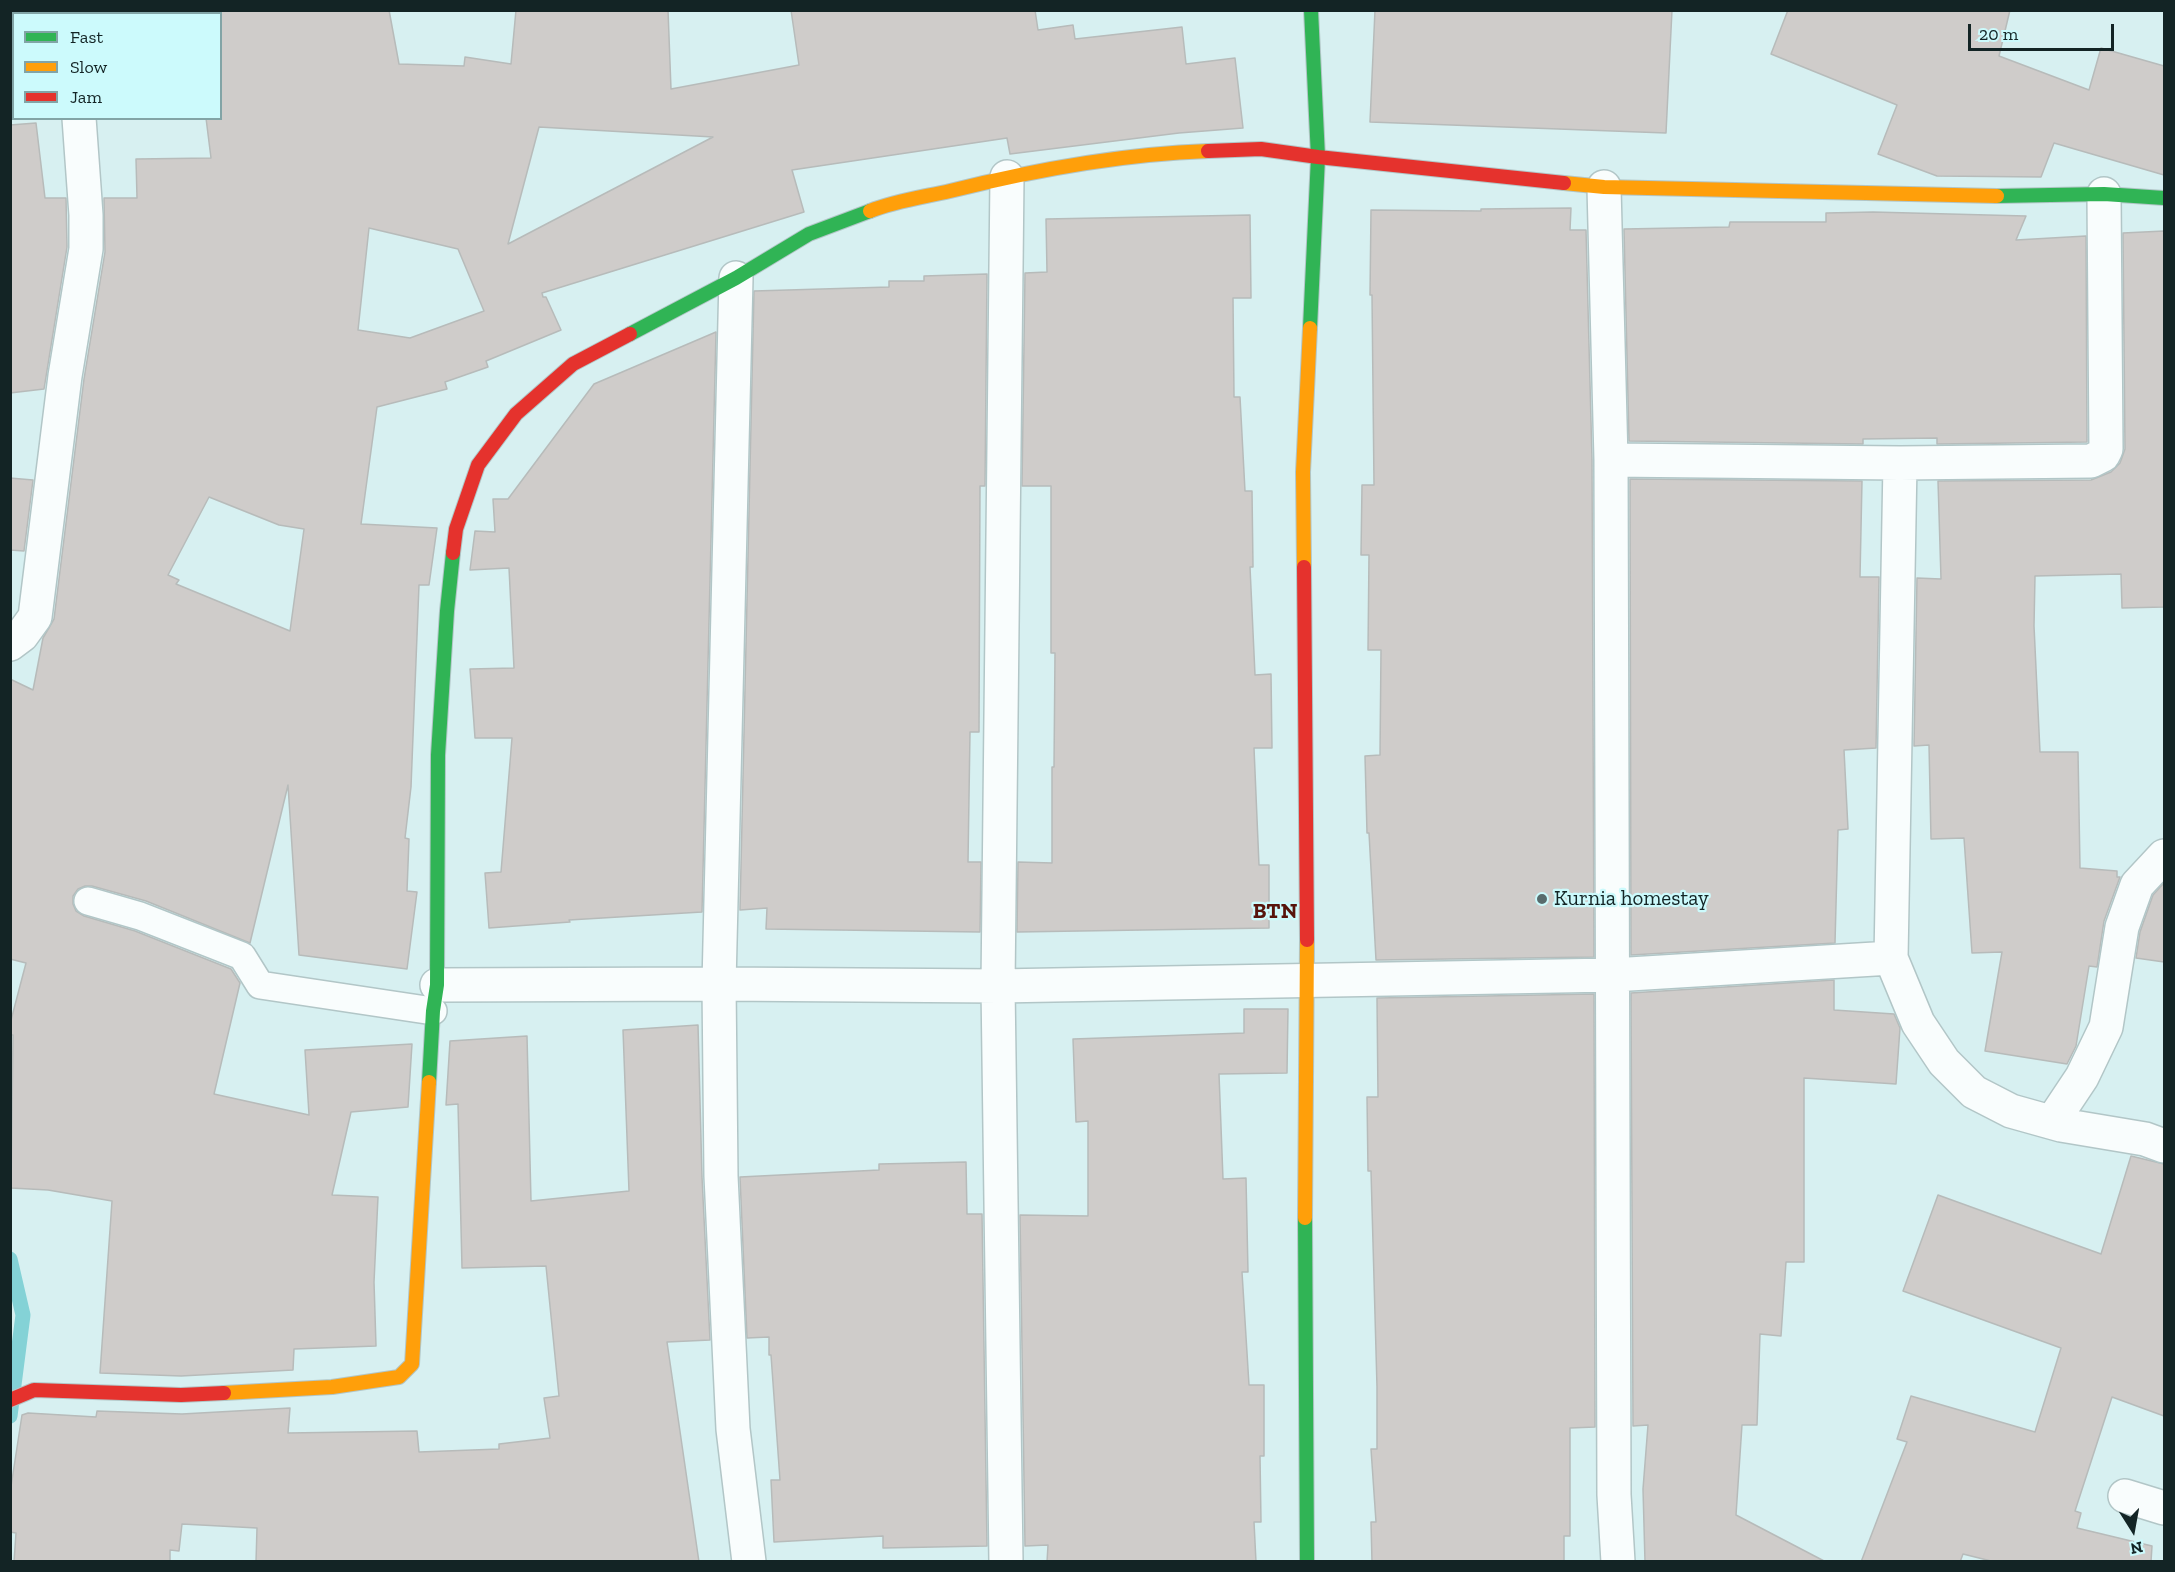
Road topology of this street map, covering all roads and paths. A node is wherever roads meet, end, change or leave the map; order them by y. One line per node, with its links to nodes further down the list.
1 (1311, 10): 3 (street)
2 (79, 120): 11 (street)
3 (1318, 157): 4 (street); 5 (street); 16 (street)
4 (1006, 177): 8 (street); 18 (street)
5 (1604, 187): 6 (street); 9 (street)
6 (2104, 194): 7 (street); 10 (street)
7 (2164, 198)
8 (736, 278): 17 (street); 19 (street)
9 (1611, 460): 10 (street); 15 (street)
10 (1900, 463): 14 (street)
11 (10, 644)
12 (2164, 856): 20 (street)
13 (88, 901): 19 (lane)
14 (1891, 958): 15 (street); 20 (street)
15 (1613, 975): 16 (street); 28 (street)
16 (1307, 980): 18 (street); 27 (street)
17 (719, 984): 18 (street); 19 (street); 25 (street)
18 (998, 987): 26 (street)
19 (435, 998): 22 (street)
20 (2052, 1122): 21 (street)
21 (2164, 1146)
22 (10, 1400)
23 (2124, 1496): 24 (street)
24 (2164, 1508)
25 (748, 1562)
26 (1006, 1562)
27 (1307, 1562)
28 (1618, 1562)

